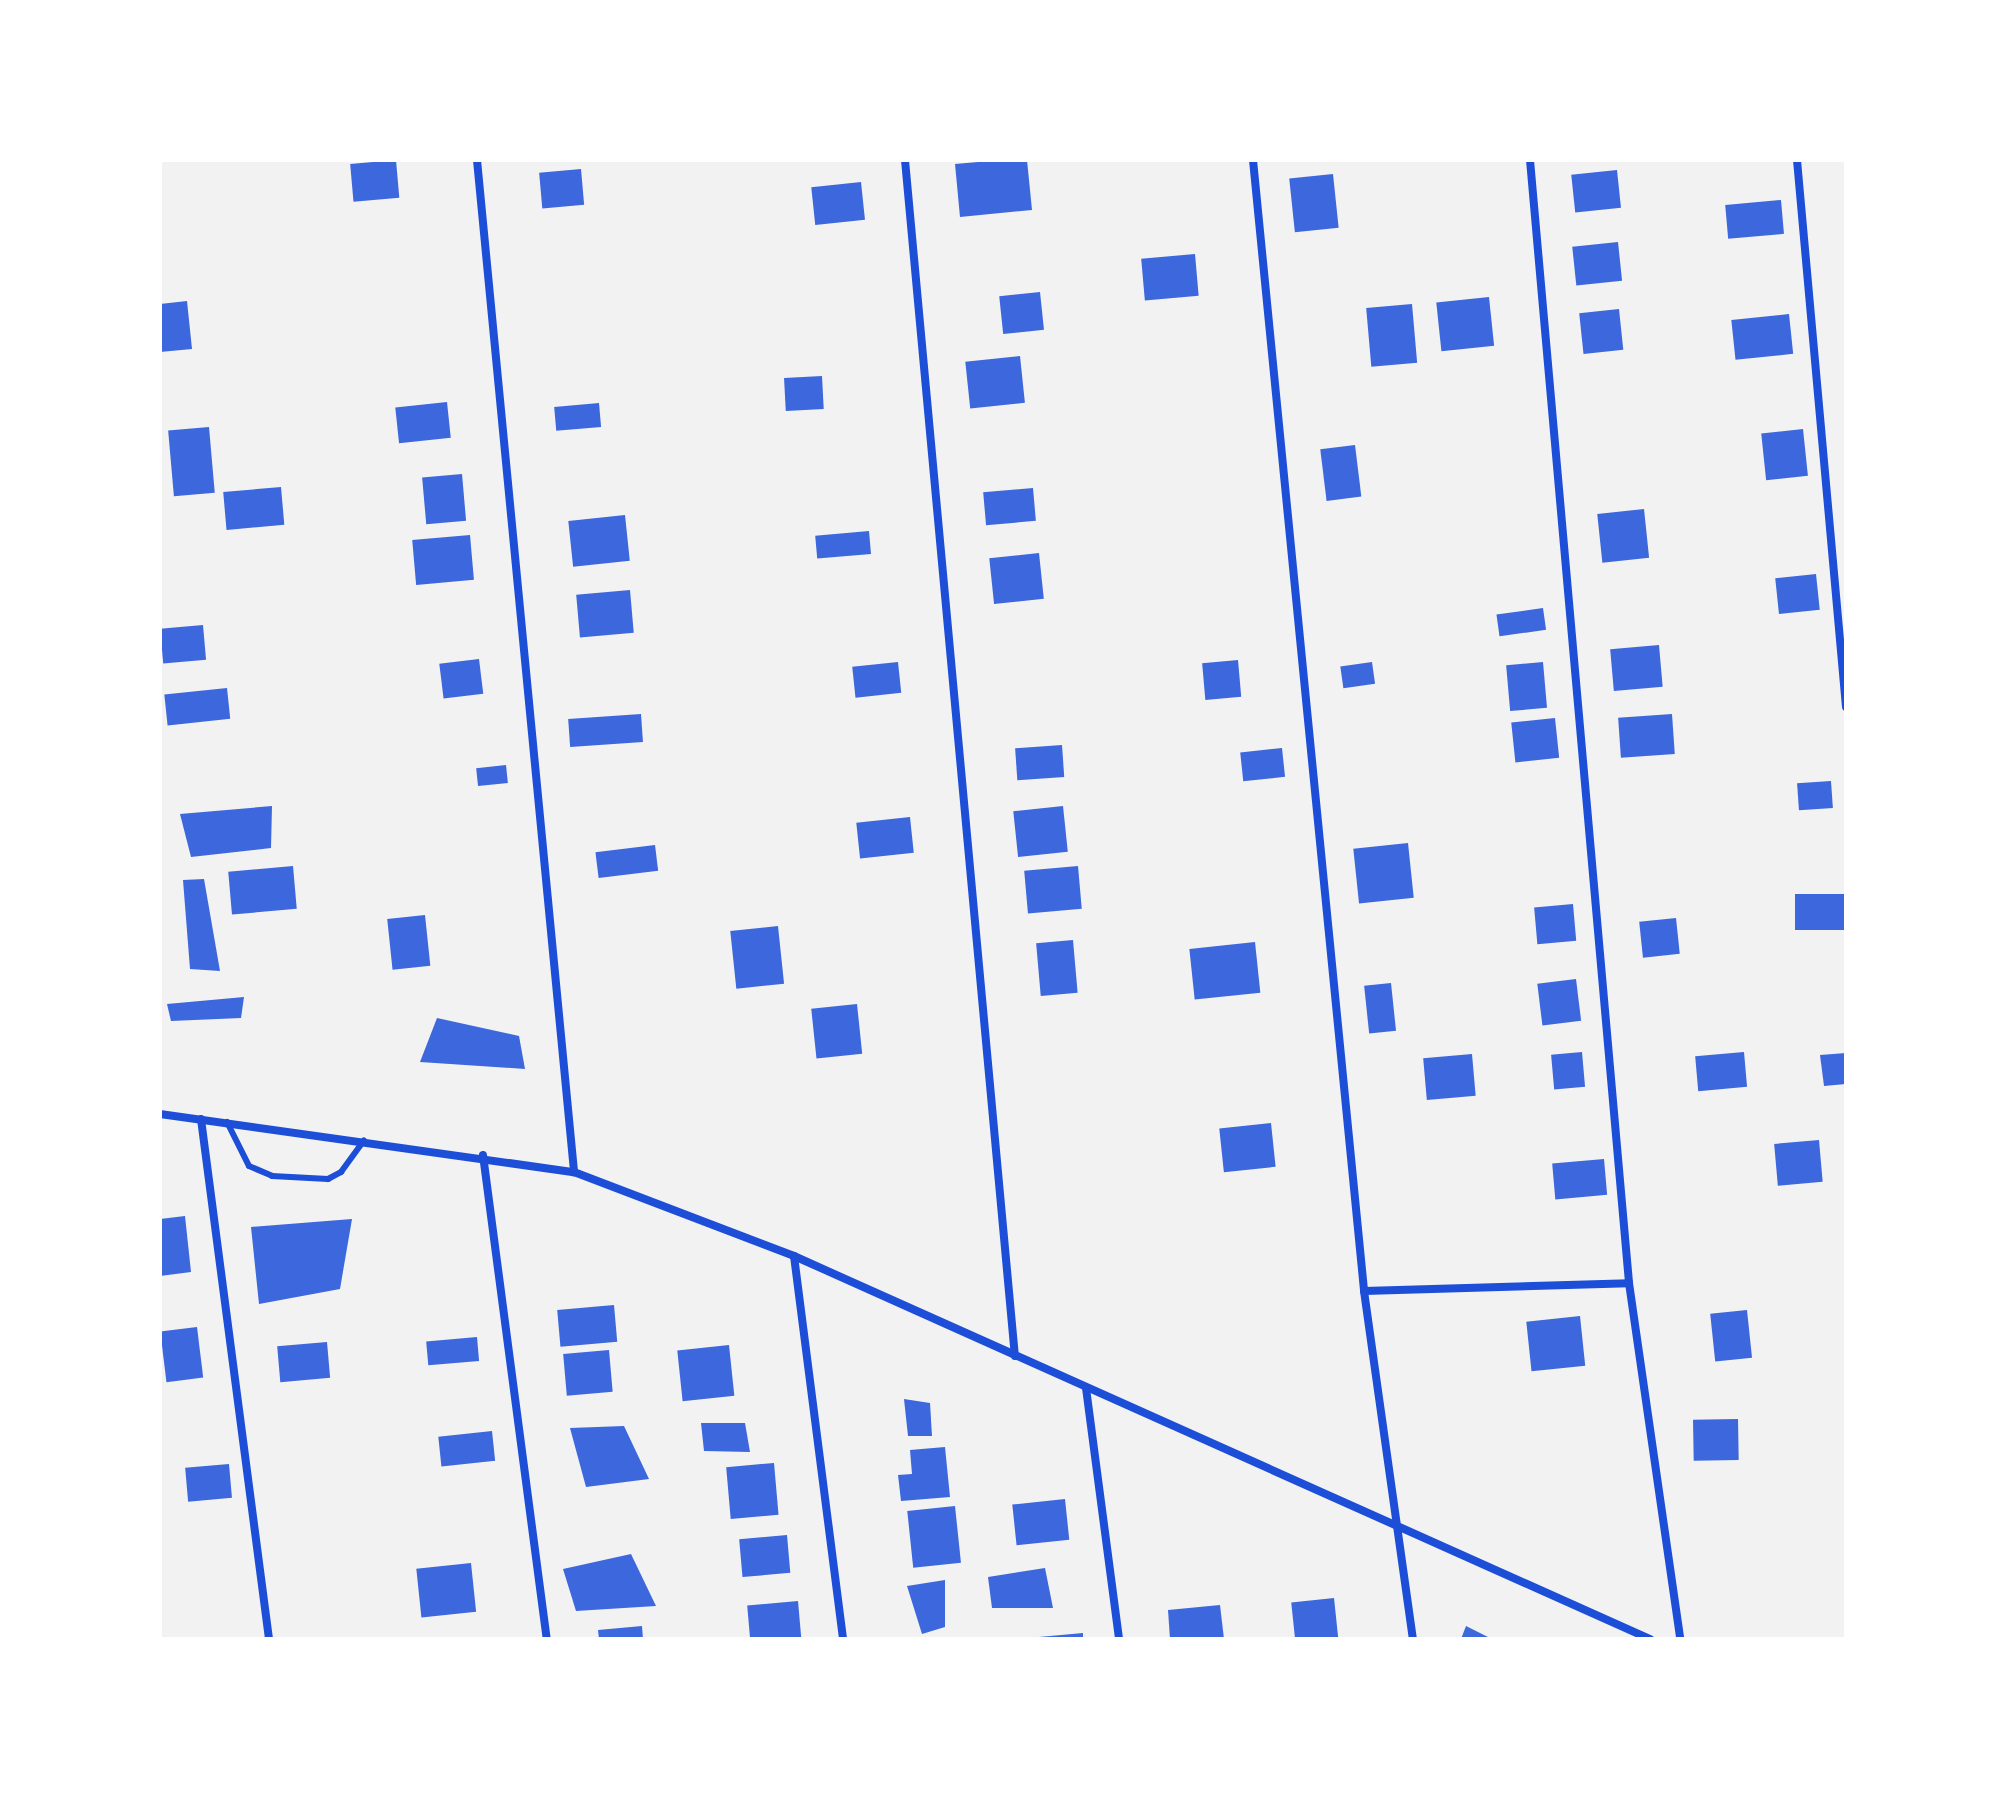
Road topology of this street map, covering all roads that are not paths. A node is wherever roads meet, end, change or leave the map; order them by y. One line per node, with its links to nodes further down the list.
1 (477, 160): 12 (street)
2 (905, 160): 16 (street)
3 (1253, 160): 15 (street)
4 (1530, 160): 14 (street)
5 (1797, 160): 6 (street)
6 (1846, 707)
7 (160, 1114): 8 (street)
8 (201, 1119): 9 (street); 19 (street)
9 (227, 1122): 10 (street); 10 (lane)
10 (364, 1140): 11 (street)
11 (483, 1155): 12 (street); 20 (street)
12 (574, 1172): 13 (street)
13 (794, 1256): 16 (street); 21 (street)
14 (1629, 1283): 15 (street); 25 (street)
15 (1364, 1291): 18 (street)
16 (1015, 1356): 17 (street)
17 (1086, 1388): 18 (street); 22 (street)
18 (1399, 1530): 23 (street); 24 (street)
19 (269, 1639)
20 (547, 1639)
21 (843, 1639)
22 (1119, 1639)
23 (1413, 1639)
24 (1650, 1639)
25 (1680, 1639)

